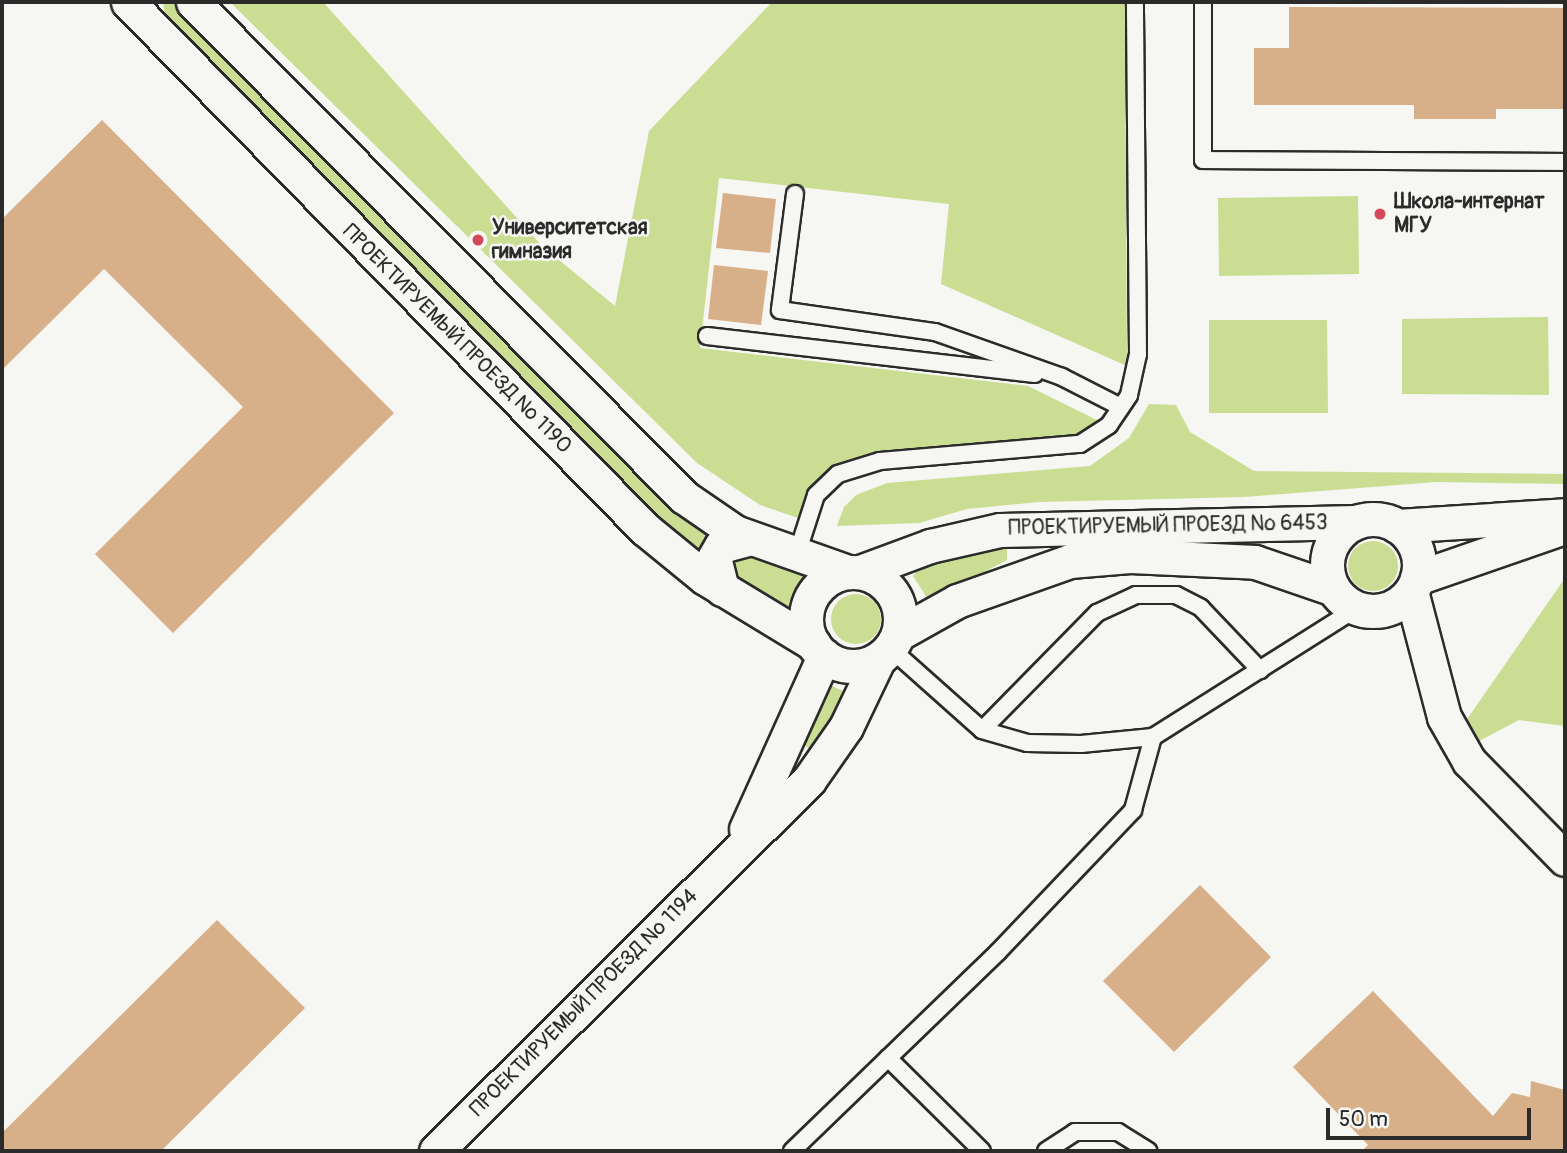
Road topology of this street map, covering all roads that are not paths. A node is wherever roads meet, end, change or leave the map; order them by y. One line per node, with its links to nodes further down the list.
1 (128, 2): 18 (street, ПРОЕКТИРУЕМЫЙ ПРОЕЗД № 1190)
2 (193, 2): 14 (street)
3 (1135, 2): 9 (lane)
4 (1203, 2): 5 (lane)
5 (1565, 162)
6 (795, 194): 8 (lane)
7 (707, 336): 8 (lane)
8 (1062, 377): 9 (lane)
9 (1121, 407): 15 (lane)
10 (1565, 515): 12 (street, ПРОЕКТИРУЕМЫЙ ПРОЕЗД № 6453)
11 (1356, 522): 12 (street, ПРОЕКТИРУЕМЫЙ ПРОЕЗД № 6453); 16 (street, ПРОЕКТИРУЕМЫЙ ПРОЕЗД № 6453); 19 (street, ПРОЕКТИРУЕМЫЙ ПРОЕЗД № 6453)
12 (1397, 526): 17 (street)
13 (1565, 527): 17 (street, ПРОЕКТИРУЕМЫЙ ПРОЕЗД № 6453)
14 (750, 538): 15 (street); 18 (street)
15 (796, 557): 16 (street)
16 (854, 572): 20 (street); 21 (street)
17 (1414, 584): 19 (street, ПРОЕКТИРУЕМЫЙ ПРОЕЗД № 6453); 26 (street)
18 (722, 589): 21 (street, ПРОЕКТИРУЕМЫЙ ПРОЕЗД № 1190)
19 (1345, 599): 20 (street, ПРОЕКТИРУЕМЫЙ ПРОЕЗД № 6453); 22 (lane)
20 (889, 647): 21 (street); 23 (lane); 25 (street, ПРОЕКТИРУЕМЫЙ ПРОЕЗД № 1194)
21 (819, 650): 25 (street, ПРОЕКТИРУЕМЫЙ ПРОЕЗД № 1194)
22 (1260, 670): 23 (lane); 24 (lane)
23 (982, 730): 24 (lane)
24 (1153, 737): 27 (lane)
25 (732, 856): 28 (street, ПРОЕКТИРУЕМЫЙ ПРОЕЗД № 1194)
26 (1565, 859)
27 (888, 1058): 29 (lane); 30 (lane)
28 (436, 1151)
29 (792, 1151)
30 (982, 1151)
31 (1046, 1151): 32 (lane)
32 (1149, 1151)

